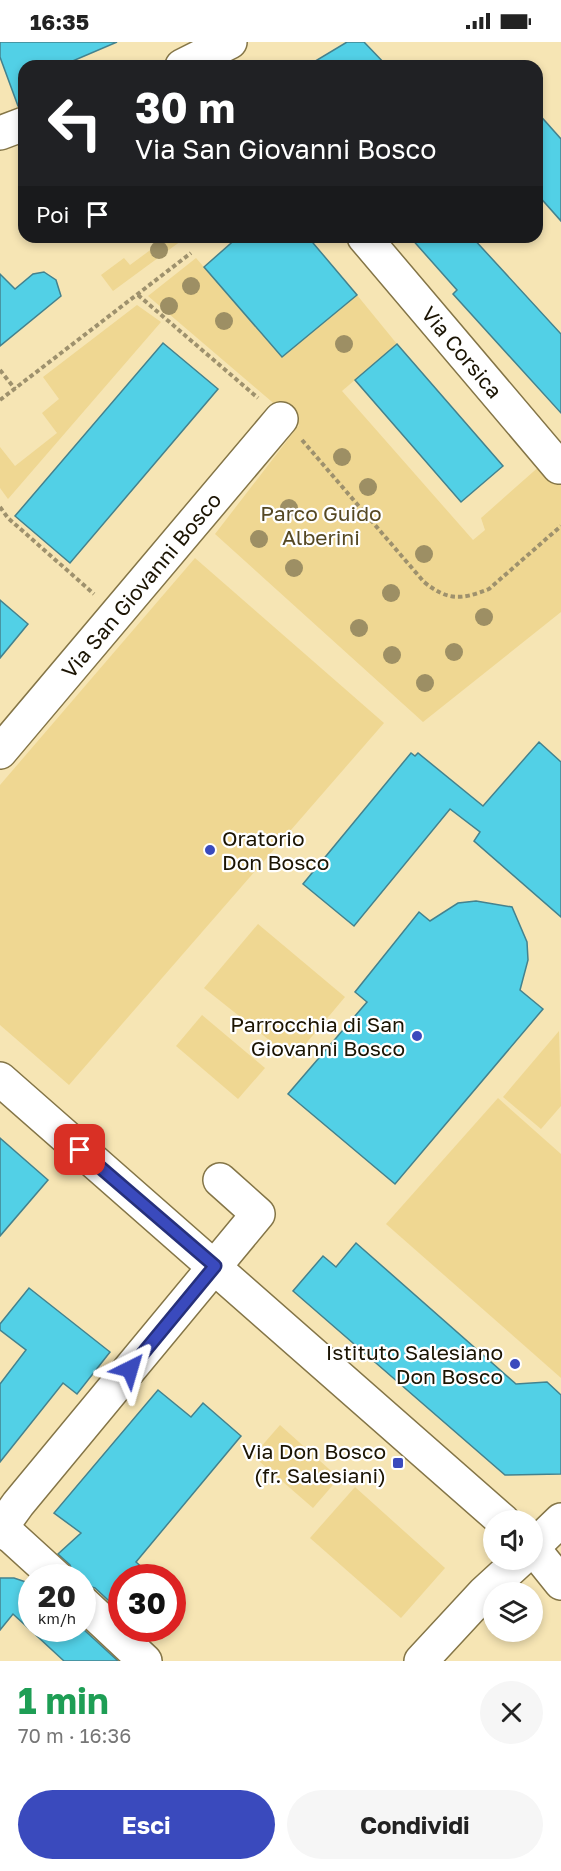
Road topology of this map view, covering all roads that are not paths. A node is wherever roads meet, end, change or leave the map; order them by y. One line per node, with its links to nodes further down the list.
1 (222, 53): 2 (street)
2 (200, 60)
3 (18, 126): 4 (street)
4 (0, 133)
5 (369, 243): 7 (street, Via Corsica)
6 (281, 419): 8 (street, Via San Giovanni Bosco)
7 (559, 467)
8 (0, 752)
9 (0, 1079): 11 (street)
10 (220, 1179): 11 (street)
11 (215, 1266): 12 (street); 14 (street)
12 (491, 1510)
13 (561, 1520): 15 (street)
14 (0, 1529): 17 (street)
15 (543, 1538)
16 (543, 1560): 19 (street)
17 (42, 1564)
18 (509, 1570): 22 (street)
19 (561, 1583)
20 (96, 1615): 21 (street)
21 (145, 1661)
22 (421, 1661)

